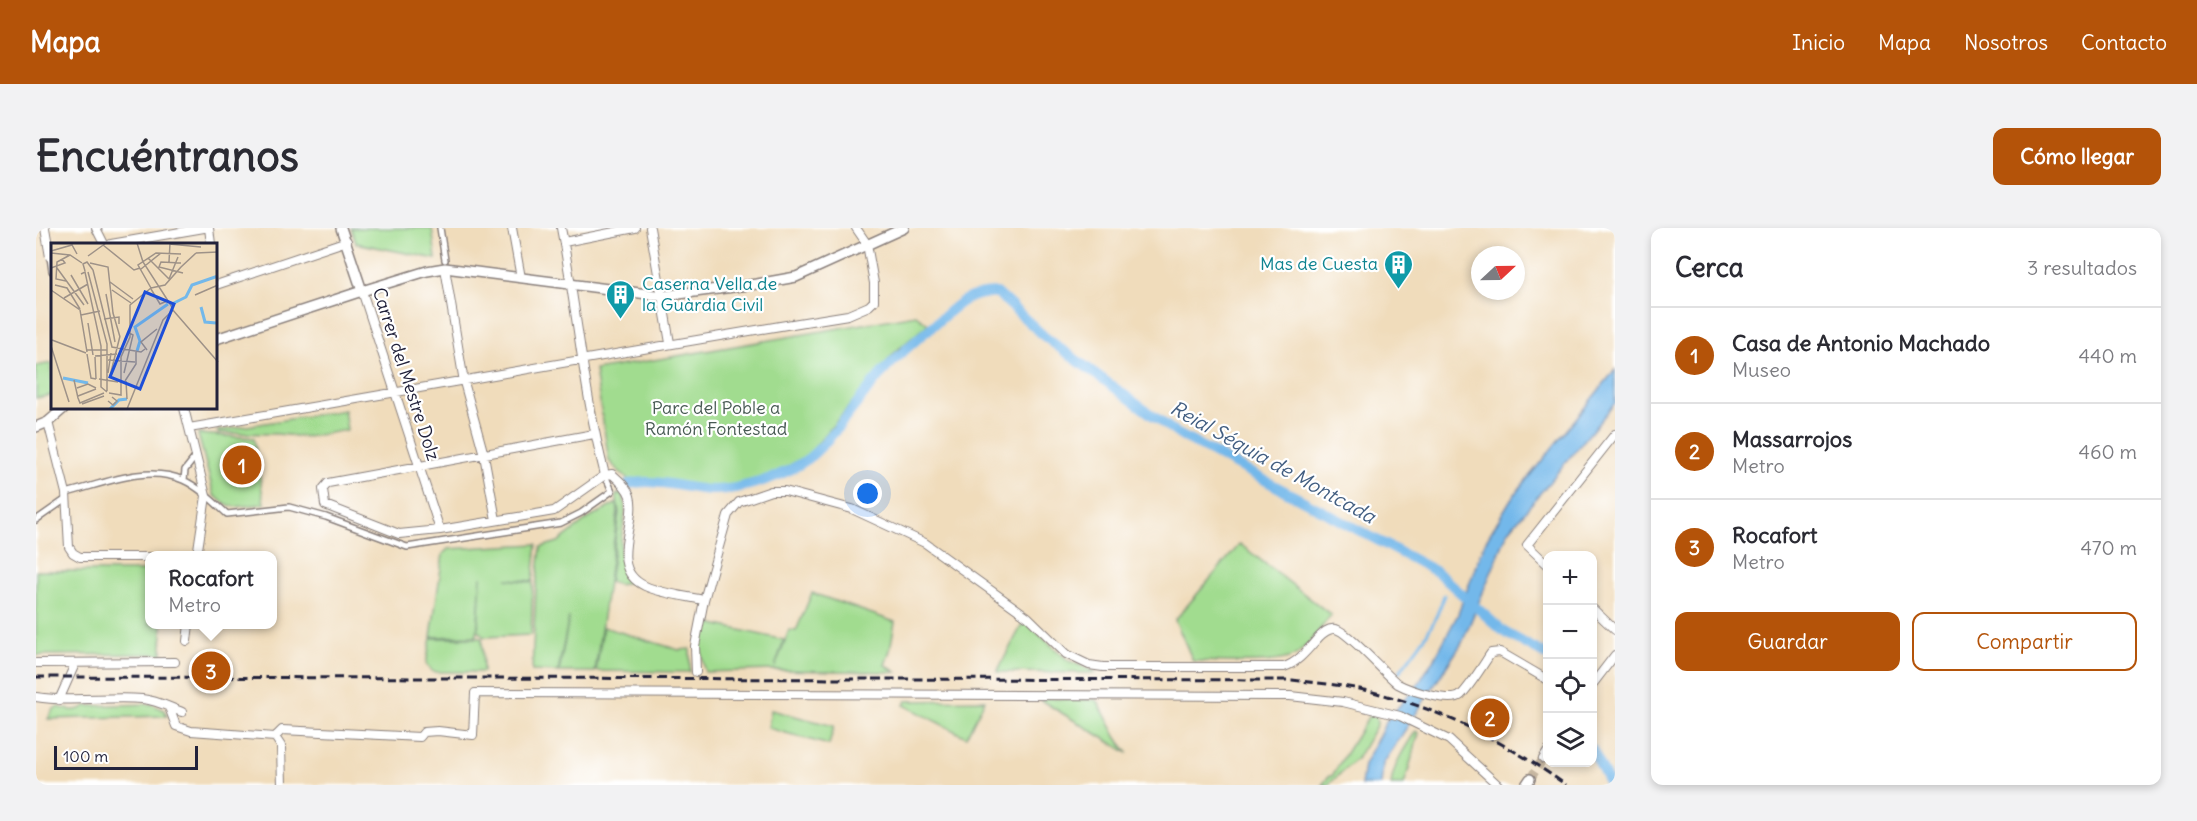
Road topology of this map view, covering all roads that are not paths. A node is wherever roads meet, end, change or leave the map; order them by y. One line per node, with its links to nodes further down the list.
1 (45, 228): 19 (street)
2 (96, 228): 15 (street)
3 (204, 228): 16 (street)
4 (209, 228): 17 (street)
5 (341, 228): 13 (street, Carrer del Mestre Dolz)
6 (440, 228): 20 (street)
7 (512, 228): 21 (street)
8 (561, 228): 14 (street)
9 (635, 228): 14 (street)
10 (650, 228): 25 (street)
11 (856, 228): 18 (street)
12 (904, 228): 18 (street)
13 (346, 241): 22 (street); 24 (street, Carrer del Mestre Dolz)
14 (564, 242): 23 (street)
15 (104, 243)
16 (117, 243)
17 (211, 243)
18 (867, 244): 25 (street); 27 (street)
19 (51, 257)
20 (445, 264): 21 (street); 24 (street); 29 (street)
21 (521, 278): 23 (street)
22 (218, 282)
23 (572, 285): 25 (street); 28 (street)
24 (362, 291): 26 (street); 30 (street, Carrer del Mestre Dolz)
25 (663, 296): 27 (street)
26 (218, 338)
27 (670, 343): 28 (street)
28 (583, 359): 29 (street); 36 (street)
29 (464, 382): 30 (street); 38 (street)
30 (396, 392): 35 (street); 40 (street, Carrer del Mestre Dolz)
31 (62, 410): 33 (street)
32 (184, 410): 35 (street)
33 (48, 422): 34 (street); 43 (street)
34 (36, 427)
35 (189, 428): 39 (street)
36 (594, 434): 38 (street); 41 (street)
37 (1615, 434): 50 (street)
38 (484, 455): 40 (street); 46 (street)
39 (196, 456): 42 (street); 44 (street)
40 (419, 467): 47 (street, Carrer del Mestre Dolz); 47 (street)
41 (605, 475): 44 (street); 46 (street); 51 (street)
42 (184, 480): 43 (street); 44 (street)
43 (66, 496): 45 (street); 49 (street)
44 (206, 496): 48 (street)
45 (36, 520)
46 (496, 520): 47 (street)
47 (440, 530)
48 (198, 551)
49 (145, 557)
50 (1543, 560)
51 (704, 600): 60 (street); 61 (street)
52 (1597, 612): 54 (street)
53 (188, 629): 55 (street)
54 (1615, 630)
55 (187, 641)
56 (1615, 655): 62 (street)
57 (175, 662): 59 (street)
58 (36, 663): 59 (street)
59 (75, 664): 64 (street)
60 (696, 672)
61 (1543, 677)
62 (1597, 680)
63 (36, 697): 64 (street)
64 (59, 700): 65 (street)
65 (169, 707): 66 (street); 67 (street)
66 (182, 712)
67 (275, 737): 68 (street); 69 (street)
68 (1477, 765): 70 (street); 71 (street)
69 (282, 785)
70 (1490, 785)
71 (1498, 785)

